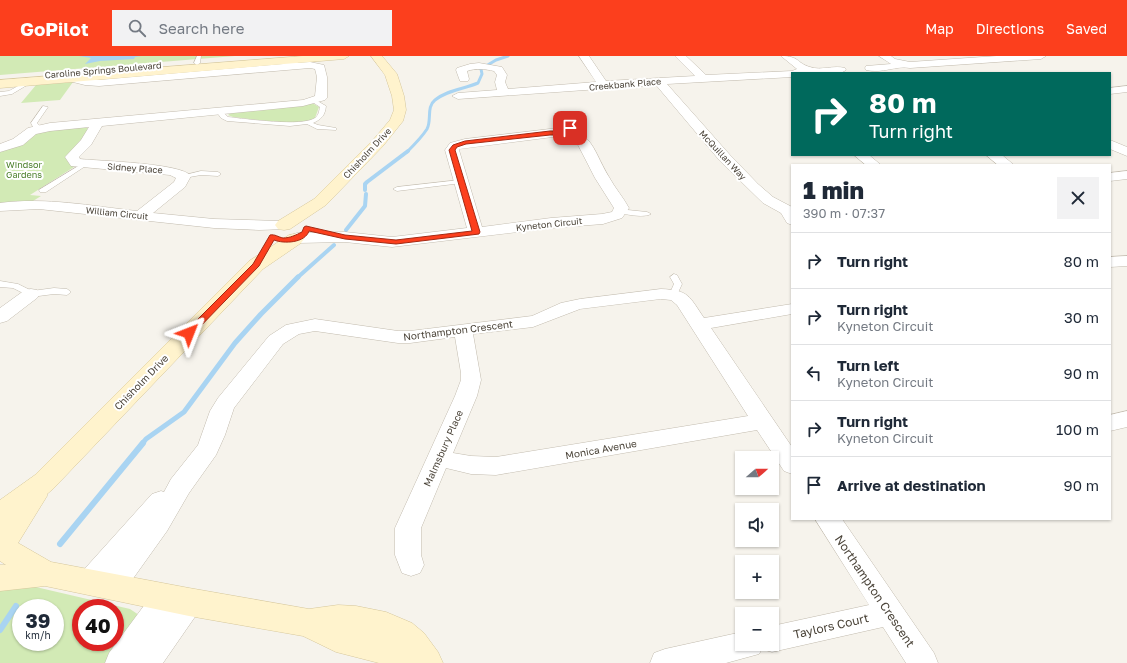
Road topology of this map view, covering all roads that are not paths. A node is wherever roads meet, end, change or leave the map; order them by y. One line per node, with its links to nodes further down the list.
1 (278, 56): 11 (street, Caroline Springs Boulevard)
2 (344, 56): 12 (street, Caroline Springs Boulevard)
3 (376, 56): 18 (street, Chisholm Drive)
4 (584, 56): 27 (street)
5 (680, 56): 24 (street)
6 (786, 56): 17 (street)
7 (884, 56): 13 (street)
8 (1042, 56): 10 (street)
9 (396, 60): 18 (street)
10 (974, 60): 13 (street); 16 (street)
11 (197, 62): 12 (street, Caroline Springs Boulevard); 20 (street, Caroline Springs Boulevard); 22 (street, Caroline Springs Boulevard)
12 (290, 63): 20 (street, Caroline Springs Boulevard); 33 (street)
13 (899, 63): 14 (street)
14 (870, 68)
15 (841, 70): 17 (street)
16 (992, 70)
17 (799, 71)
18 (392, 74): 62 (street, Chisholm Drive)
19 (791, 74): 24 (street, Creekbank Place)
20 (69, 78): 22 (street, Caroline Springs Boulevard)
21 (0, 79): 22 (street, Caroline Springs Boulevard)
22 (31, 79): 26 (street, Caroline Springs Boulevard); 31 (lane)
23 (464, 79): 30 (street)
24 (704, 79): 25 (street, Creekbank Place)
25 (659, 81): 27 (street, Creekbank Place); 59 (street, McQuillan Way)
26 (0, 84)
27 (604, 86): 30 (street, Creekbank Place)
28 (1127, 89): 29 (street)
29 (1111, 91)
30 (504, 93): 32 (street, Creekbank Place)
31 (0, 94)
32 (458, 96)
33 (314, 101): 35 (street); 36 (lane)
34 (45, 107): 38 (lane)
35 (219, 111): 36 (lane); 37 (street)
36 (309, 122): 39 (lane)
37 (97, 123): 38 (street); 47 (street)
38 (40, 128): 43 (street)
39 (334, 129)
40 (1127, 140): 41 (street)
41 (1111, 143)
42 (1111, 144): 44 (street)
43 (0, 148)
44 (1127, 152)
45 (862, 156): 48 (street)
46 (994, 156): 49 (street)
47 (85, 164): 52 (street, Sidney Place); 56 (lane)
48 (873, 164)
49 (1006, 164)
50 (218, 174): 52 (lane, Sidney Place)
51 (1127, 175): 53 (street)
52 (184, 176): 61 (street)
53 (1111, 177)
54 (460, 182): 55 (lane); 58 (street); 63 (street)
55 (397, 189)
56 (43, 190)
57 (0, 207): 61 (street, William Circuit)
58 (621, 211): 60 (lane, Kyneton Circuit); 63 (street, Kyneton Circuit)
59 (791, 213)
60 (647, 214)
61 (140, 216): 62 (street, William Circuit)
62 (289, 232): 63 (street, Kyneton Circuit); 76 (street, Chisholm Drive)
63 (476, 232)
64 (0, 284): 66 (lane)
65 (67, 292): 66 (lane)
66 (31, 294): 68 (street)
67 (791, 309): 69 (street)
68 (0, 317)
69 (699, 324): 70 (street, Northampton Crescent); 72 (street, Northampton Crescent)
70 (463, 331): 74 (street, Malmsbury Place); 83 (street, Northampton Crescent)
71 (1127, 419): 73 (street)
72 (763, 422): 74 (street, Monica Avenue); 75 (street, Northampton Crescent)
73 (1111, 423)
74 (438, 458): 80 (street, Malmsbury Place)
75 (791, 464)
76 (44, 482): 77 (street, Chisholm Drive); 79 (street, Chisholm Drive)
77 (0, 515)
78 (829, 520): 85 (street, Northampton Crescent)
79 (1, 547): 81 (street, Chisholm Drive)
80 (411, 565)
81 (45, 573): 82 (street, Chisholm Drive); 83 (street, Chisholm Drive)
82 (0, 578)
83 (101, 584): 84 (street, Chisholm Drive)
84 (178, 599): 86 (street, Chisholm Drive); 89 (street); 90 (street)
85 (889, 613): 87 (street, Taylors Court); 94 (street, Northampton Crescent)
86 (309, 623): 91 (street, Chisholm Drive); 92 (street, Chisholm Drive)
87 (779, 637)
88 (735, 647): 93 (street)
89 (120, 663)
90 (146, 663)
91 (404, 663)
92 (426, 663)
93 (665, 663)
94 (923, 663)

